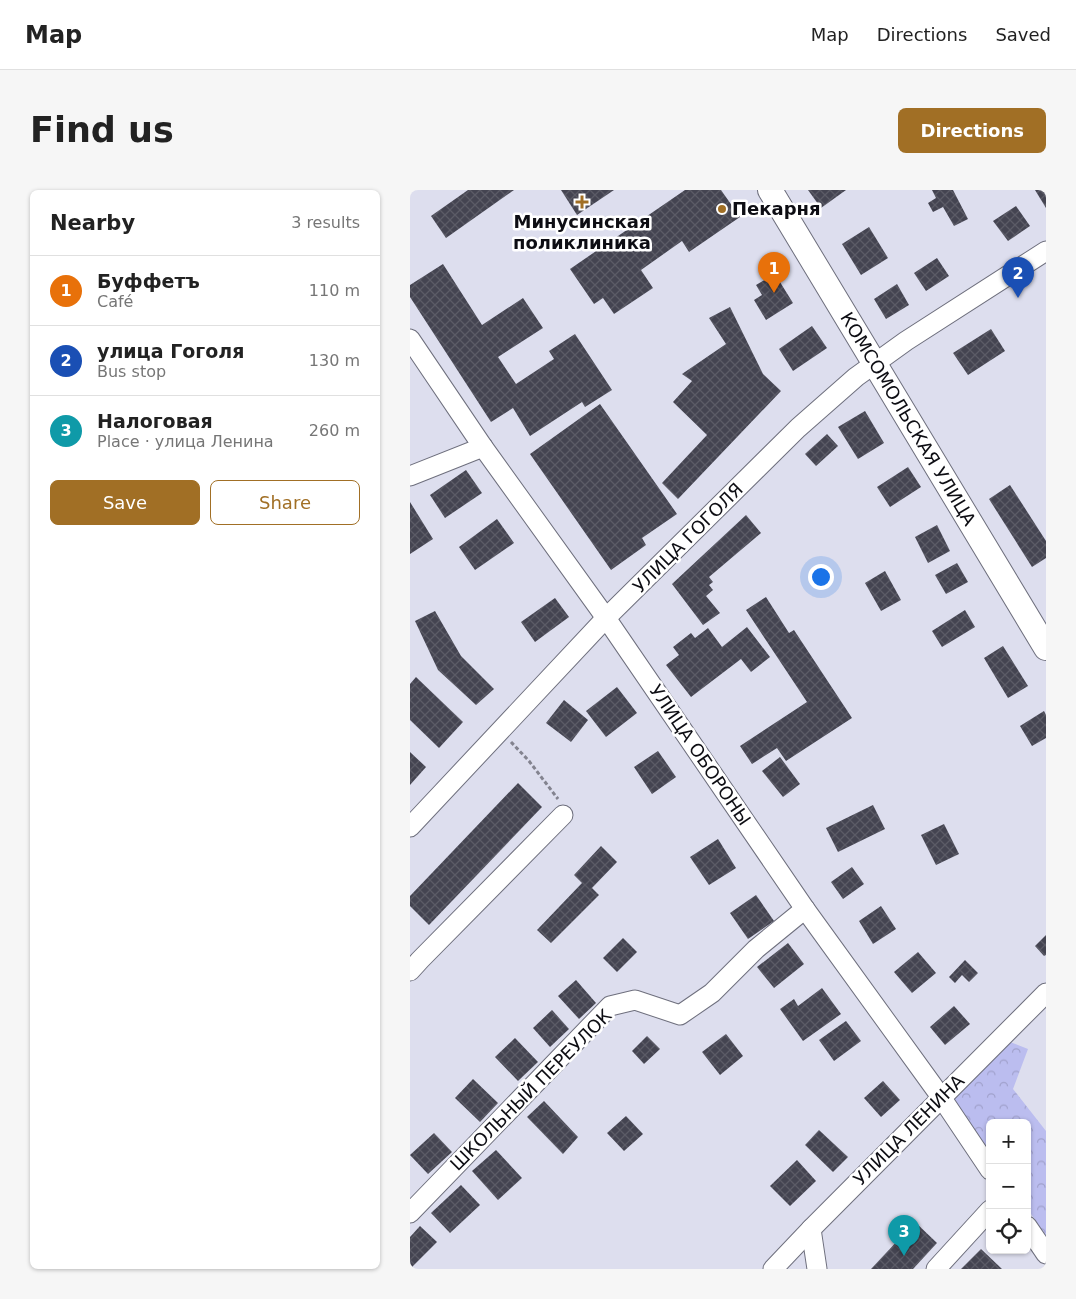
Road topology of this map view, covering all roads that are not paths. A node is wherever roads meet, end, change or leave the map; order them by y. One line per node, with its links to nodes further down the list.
1 (770, 190): 4 (main road, КОМСОМОЛЬСКАЯ УЛИЦА)
2 (1046, 251): 4 (street, УЛИЦА ГОГОЛЯ)
3 (410, 339): 5 (street, УЛИЦА ОБОРОНЫ)
4 (876, 363): 7 (street, УЛИЦА ГОГОЛЯ); 8 (main road, КОМСОМОЛЬСКАЯ УЛИЦА)
5 (483, 447): 6 (street); 7 (street, УЛИЦА ОБОРОНЫ)
6 (410, 476)
7 (606, 618): 10 (street, УЛИЦА ГОГОЛЯ); 11 (street, УЛИЦА ОБОРОНЫ)
8 (1046, 648)
9 (563, 814): 12 (street)
10 (410, 826)
11 (805, 909): 14 (street, УЛИЦА ОБОРОНЫ); 16 (street, ШКОЛЬНЫЙ ПЕРЕУЛОК)
12 (413, 961)
13 (1046, 993): 14 (street, УЛИЦА ЛЕНИНА)
14 (941, 1097): 15 (street, УЛИЦА ОБОРОНЫ); 18 (street, УЛИЦА ЛЕНИНА)
15 (986, 1164)
16 (410, 1213)
17 (986, 1214): 23 (street)
18 (811, 1229): 21 (street, УЛИЦА ЛЕНИНА); 22 (street)
19 (1031, 1232): 20 (street)
20 (1046, 1254)
21 (773, 1269)
22 (817, 1269)
23 (936, 1269)

